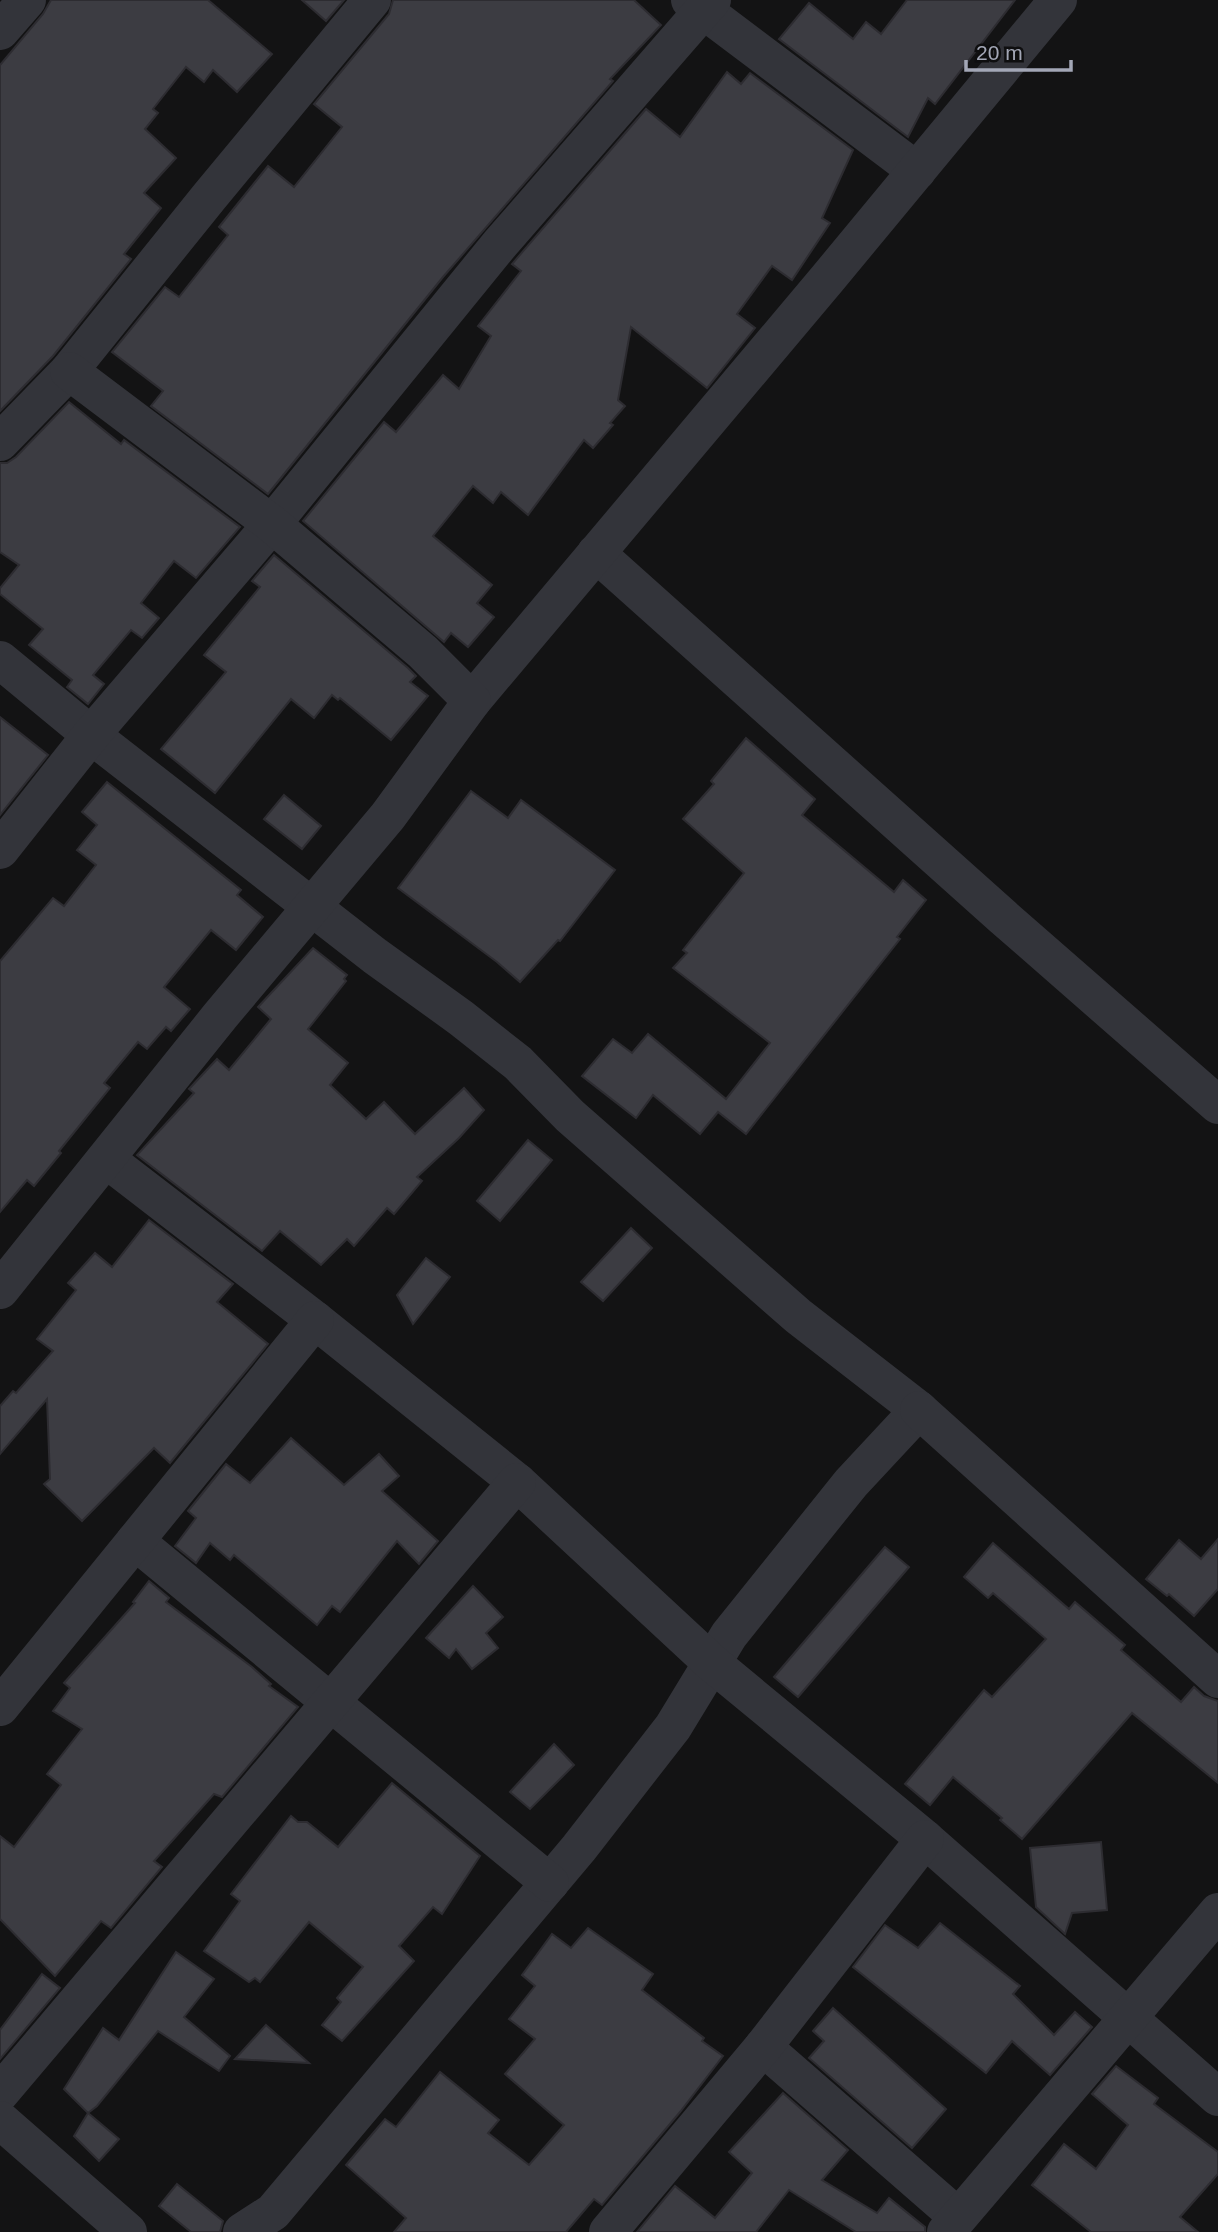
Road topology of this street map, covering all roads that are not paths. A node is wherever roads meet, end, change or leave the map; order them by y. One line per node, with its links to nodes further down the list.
1 (27, 0): 5 (street)
2 (371, 0): 7 (street)
3 (1058, 0): 6 (street)
4 (702, 4): 6 (street); 9 (street)
5 (0, 31)
6 (917, 171): 10 (street)
7 (69, 371): 8 (street); 9 (street)
8 (0, 442)
9 (272, 524): 12 (street); 13 (street)
10 (596, 553): 12 (street); 16 (street)
11 (0, 660): 13 (street)
12 (472, 701): 15 (street)
13 (91, 735): 14 (street); 15 (street)
14 (0, 850)
15 (311, 905): 17 (street); 20 (street)
16 (1218, 1105)
17 (106, 1159): 18 (street); 19 (street)
18 (0, 1290)
19 (315, 1320): 21 (street); 22 (street)
20 (919, 1410): 23 (street); 24 (street)
21 (517, 1482): 23 (street); 25 (street)
22 (135, 1541): 25 (street); 26 (street)
23 (712, 1663): 27 (street); 28 (street)
24 (1218, 1679)
25 (330, 1702): 28 (street); 32 (street)
26 (0, 1707)
27 (925, 1839): 30 (street); 31 (street)
28 (550, 1883): 37 (street)
29 (1218, 1912): 30 (street)
30 (1127, 2017): 33 (street); 35 (street)
31 (763, 2047): 35 (street); 38 (street)
32 (0, 2093)
33 (1218, 2097)
34 (0, 2120): 36 (street)
35 (952, 2224)
36 (128, 2232)
37 (242, 2232)
38 (608, 2232)

